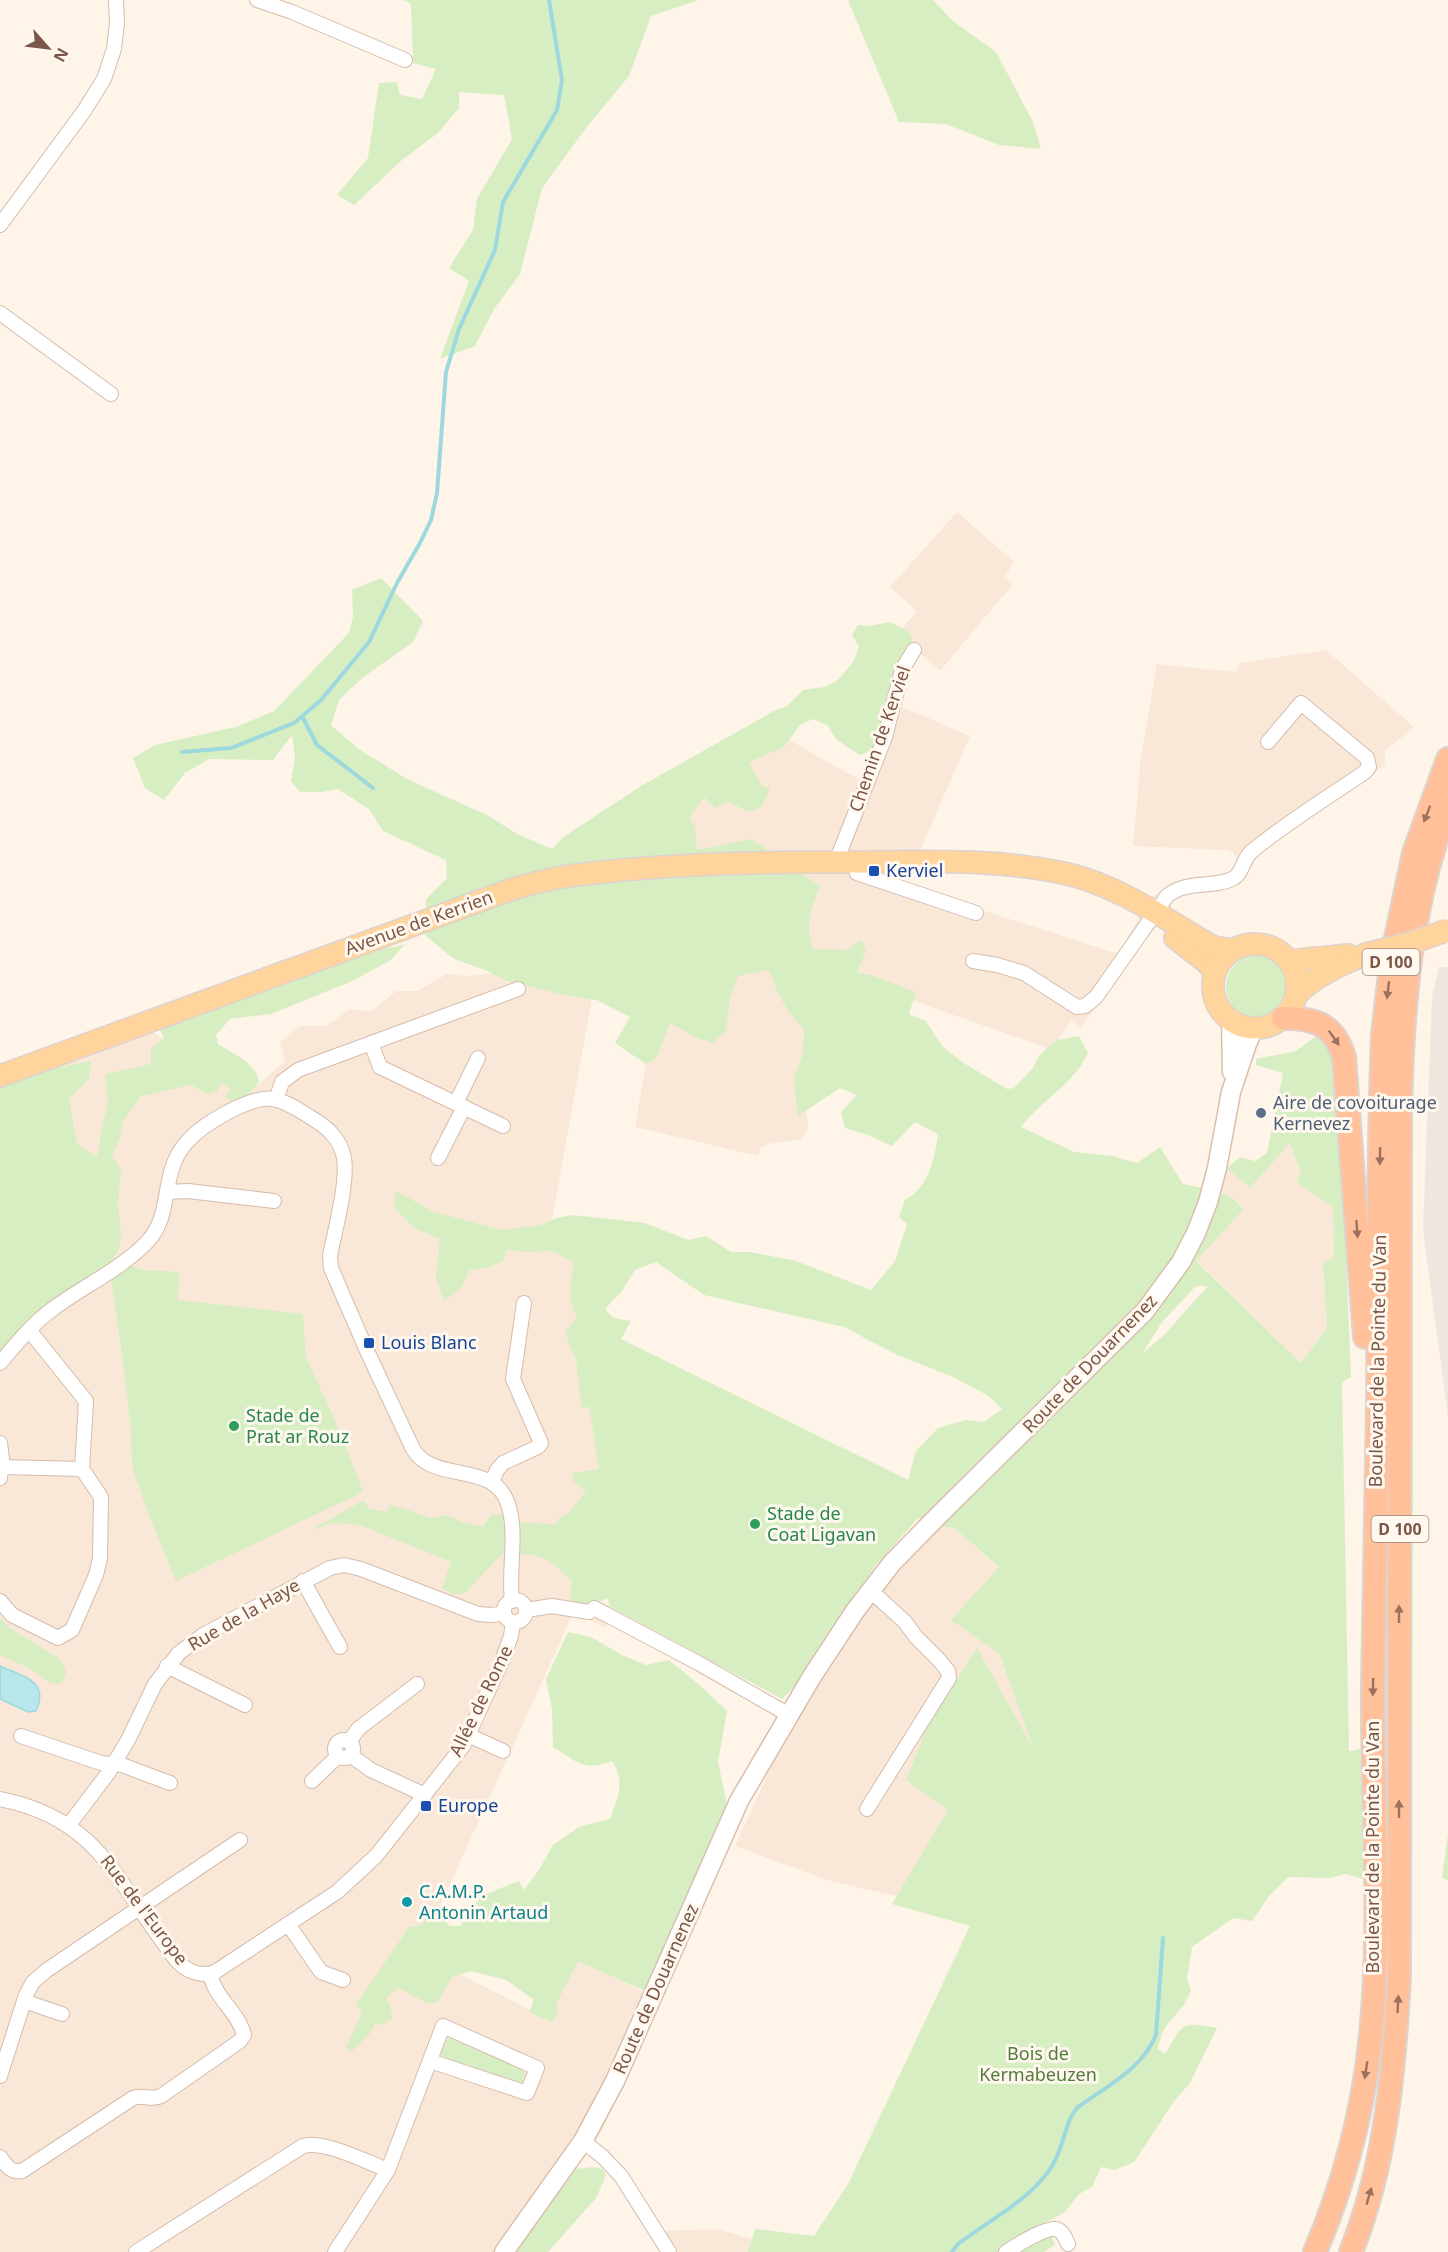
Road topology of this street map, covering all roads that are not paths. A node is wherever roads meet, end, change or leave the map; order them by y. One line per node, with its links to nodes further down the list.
1 (116, 0): 4 (street)
2 (257, 0): 3 (street)
3 (405, 60)
4 (0, 225)
5 (0, 314): 6 (street)
6 (111, 394)
7 (914, 650): 12 (street, Chemin de Kerviel)
8 (1268, 742): 15 (street)
9 (1448, 759): 42 (highway, Boulevard de la Pointe du Van / D 100, one-way to 42)
10 (1448, 806): 24 (highway, Boulevard de la Pointe du Van / D 100)
11 (1448, 843): 24 (highway)
12 (836, 862): 13 (main road, Avenue de Kerrien); 30 (main road, Avenue de Kerrien)
13 (857, 862): 14 (street); 15 (main road, Avenue de Kerrien)
14 (976, 913)
15 (1152, 916): 17 (main road, Avenue de Kerrien); 19 (street); 21 (main road, Avenue de Kerrien)
16 (1448, 930): 18 (main road, bridge)
17 (1233, 950): 20 (main road); 21 (main road)
18 (1366, 954): 20 (main road); 23 (main road)
19 (973, 961)
20 (1289, 961): 23 (main road)
21 (1215, 973): 26 (main road)
22 (518, 989): 28 (street)
23 (1297, 994): 25 (main road)
24 (1404, 1006): 86 (highway, Boulevard de la Pointe du Van / D 100, one-way to 24)
25 (1282, 1018): 27 (main road); 42 (highway, one-way to 42)
26 (1231, 1020): 27 (main road); 31 (main road, Route de Douarnenez)
27 (1254, 1028): 31 (main road, Route de Douarnenez)
28 (371, 1043): 32 (street); 33 (street)
29 (478, 1058): 33 (street)
30 (0, 1076)
31 (1232, 1092): 47 (main road, Route de Douarnenez)
32 (276, 1100): 36 (street); 45 (street)
33 (460, 1105): 34 (street); 35 (street)
34 (503, 1126)
35 (438, 1158)
36 (167, 1192): 37 (street); 39 (street)
37 (274, 1201)
38 (524, 1303): 45 (street)
39 (28, 1330): 40 (street); 43 (street)
40 (0, 1363)
41 (0, 1443): 44 (street)
42 (1378, 1444): 85 (highway, Boulevard de la Pointe du Van / D 100, one-way to 85)
43 (82, 1469): 44 (street); 48 (street)
44 (1, 1473)
45 (492, 1482): 49 (street, Allée de Rome)
46 (303, 1581): 49 (street, Rue de la Haye); 50 (street); 51 (street, Rue de la Haye)
47 (870, 1590): 54 (main road, Route de Douarnenez); 64 (street)
48 (0, 1601)
49 (510, 1612): 54 (street); 55 (street, Allée de Rome)
50 (340, 1647)
51 (167, 1666): 53 (street); 59 (street, Rue de la Haye)
52 (417, 1684): 57 (street)
53 (245, 1705)
54 (789, 1715): 76 (main road, Route de Douarnenez)
55 (468, 1735): 58 (street); 62 (street, Allée de Rome)
56 (21, 1736): 59 (street)
57 (346, 1751): 60 (street); 62 (street)
58 (502, 1751)
59 (115, 1763): 61 (street); 65 (street, Rue de la Haye)
60 (312, 1781)
61 (170, 1783)
62 (425, 1795): 67 (street, Allée de Rome)
63 (0, 1798): 65 (street, Rue de l'Europe)
64 (867, 1809)
65 (68, 1826): 68 (street, Rue de l'Europe)
66 (240, 1840): 68 (street)
67 (346, 1884): 69 (street, Rue de l'Europe)
68 (140, 1907): 70 (street, Rue de l'Europe); 72 (street)
69 (288, 1923): 70 (street, Rue de l'Europe); 71 (street)
70 (210, 1974): 77 (street)
71 (343, 1980)
72 (24, 2001): 73 (street); 75 (street)
73 (62, 2013)
74 (430, 2061): 74 (street); 78 (street)
75 (0, 2076)
76 (583, 2141): 82 (main road, Route de Douarnenez); 83 (street)
77 (0, 2157)
78 (388, 2170): 80 (street); 81 (street)
79 (1068, 2244): 84 (street)
80 (136, 2252)
81 (335, 2252)
82 (504, 2252)
83 (669, 2252)
84 (1006, 2252)
85 (1315, 2252)
86 (1351, 2252)

